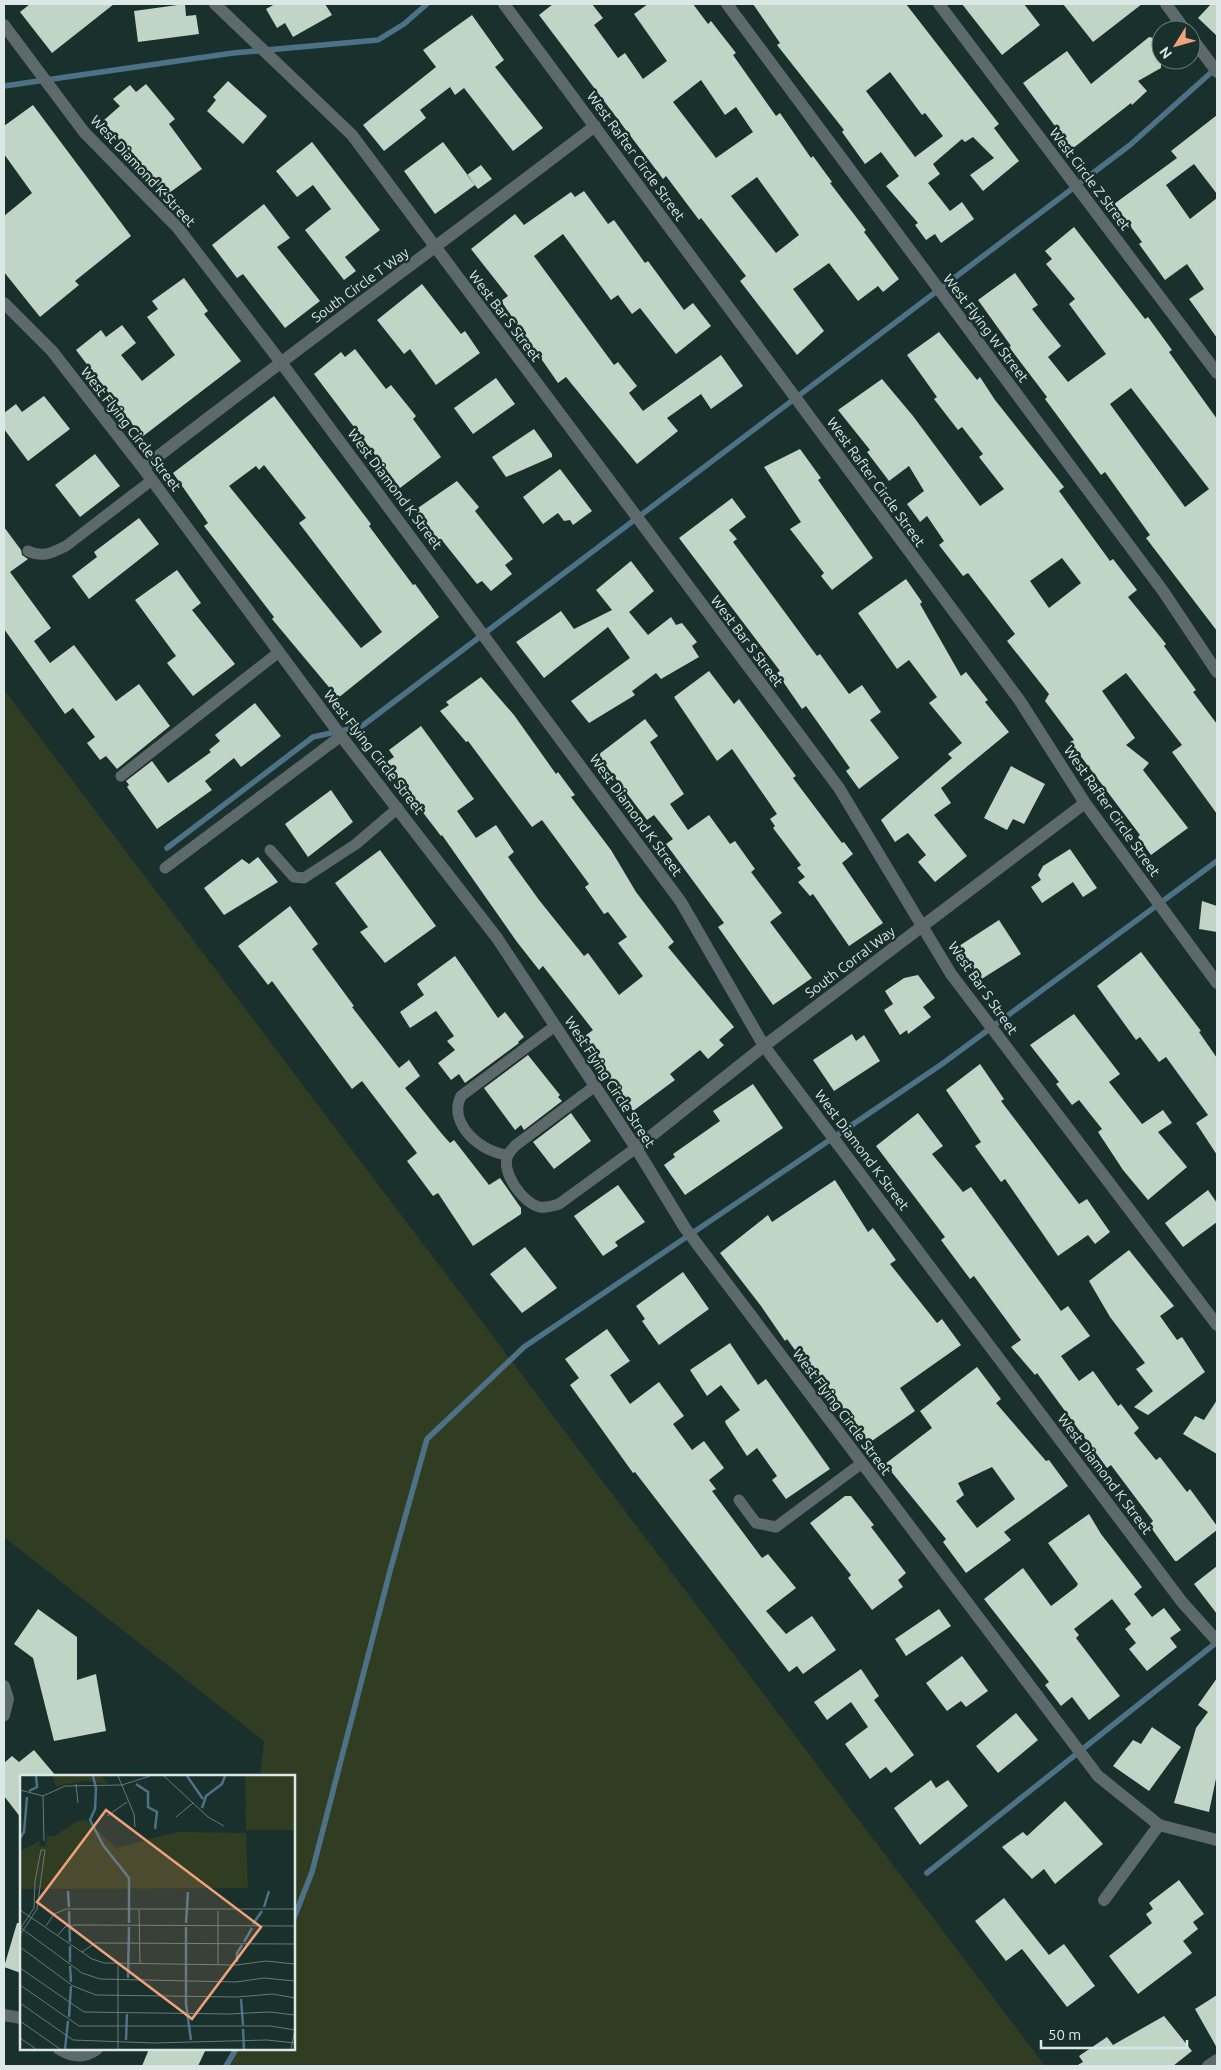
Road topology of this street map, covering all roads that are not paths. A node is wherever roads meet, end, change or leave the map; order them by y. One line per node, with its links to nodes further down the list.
1 (215, 4): 11 (street, West Bar S Street)
2 (504, 4): 10 (street, West Rafter Circle Street)
3 (727, 4): 19 (street, West Flying W Street)
4 (939, 4): 14 (street, West Circle Z Street)
5 (1166, 4): 6 (street)
6 (1178, 20)
7 (4, 25): 13 (street, West Diamond K Street)
8 (1201, 50): 9 (street)
9 (1217, 72)
10 (595, 126): 11 (street, South Circle T Way); 22 (street, West Rafter Circle Street)
11 (436, 248): 13 (street, South Circle T Way); 26 (street, West Bar S Street)
12 (4, 303): 15 (street, West Flying Circle Street)
13 (280, 361): 15 (street, South Circle T Way); 29 (street, West Diamond K Street)
14 (1217, 373)
15 (143, 468): 16 (street, West Flying Circle Street)
16 (152, 480): 17 (lane); 18 (street, West Flying Circle Street)
17 (28, 550)
18 (279, 652): 20 (street, West Flying Circle Street); 21 (lane)
19 (1217, 672)
20 (341, 736): 23 (street, West Flying Circle Street); 25 (lane)
21 (121, 776)
22 (1085, 803): 26 (street, South Corral Way); 27 (street, West Rafter Circle Street)
23 (398, 808): 24 (lane); 28 (street, West Flying Circle Street)
24 (270, 850)
25 (165, 868)
26 (922, 925): 29 (street, South Corral Way); 33 (street, West Bar S Street)
27 (1217, 982)
28 (556, 1026): 30 (street, West Flying Circle Street); 32 (lane)
29 (764, 1046): 31 (street, South Corral Way); 36 (street, West Diamond K Street)
30 (594, 1086): 31 (street, West Flying Circle Street); 32 (lane)
31 (636, 1148): 32 (lane); 34 (street, West Flying Circle Street)
32 (508, 1155)
33 (1217, 1325)
34 (862, 1463): 35 (lane); 39 (street, West Flying Circle Street)
35 (739, 1500)
36 (1217, 1641)
37 (4, 1686): 38 (street)
38 (4, 1715)
39 (1160, 1825): 40 (street, West Flying Circle Street); 41 (street)
40 (1217, 1840)
41 (1104, 1900)
42 (4, 2015): 43 (street)
43 (20, 2018)
44 (61, 2050): 45 (street)
45 (96, 2050)
46 (1217, 2060): 47 (street)
47 (1208, 2066)

